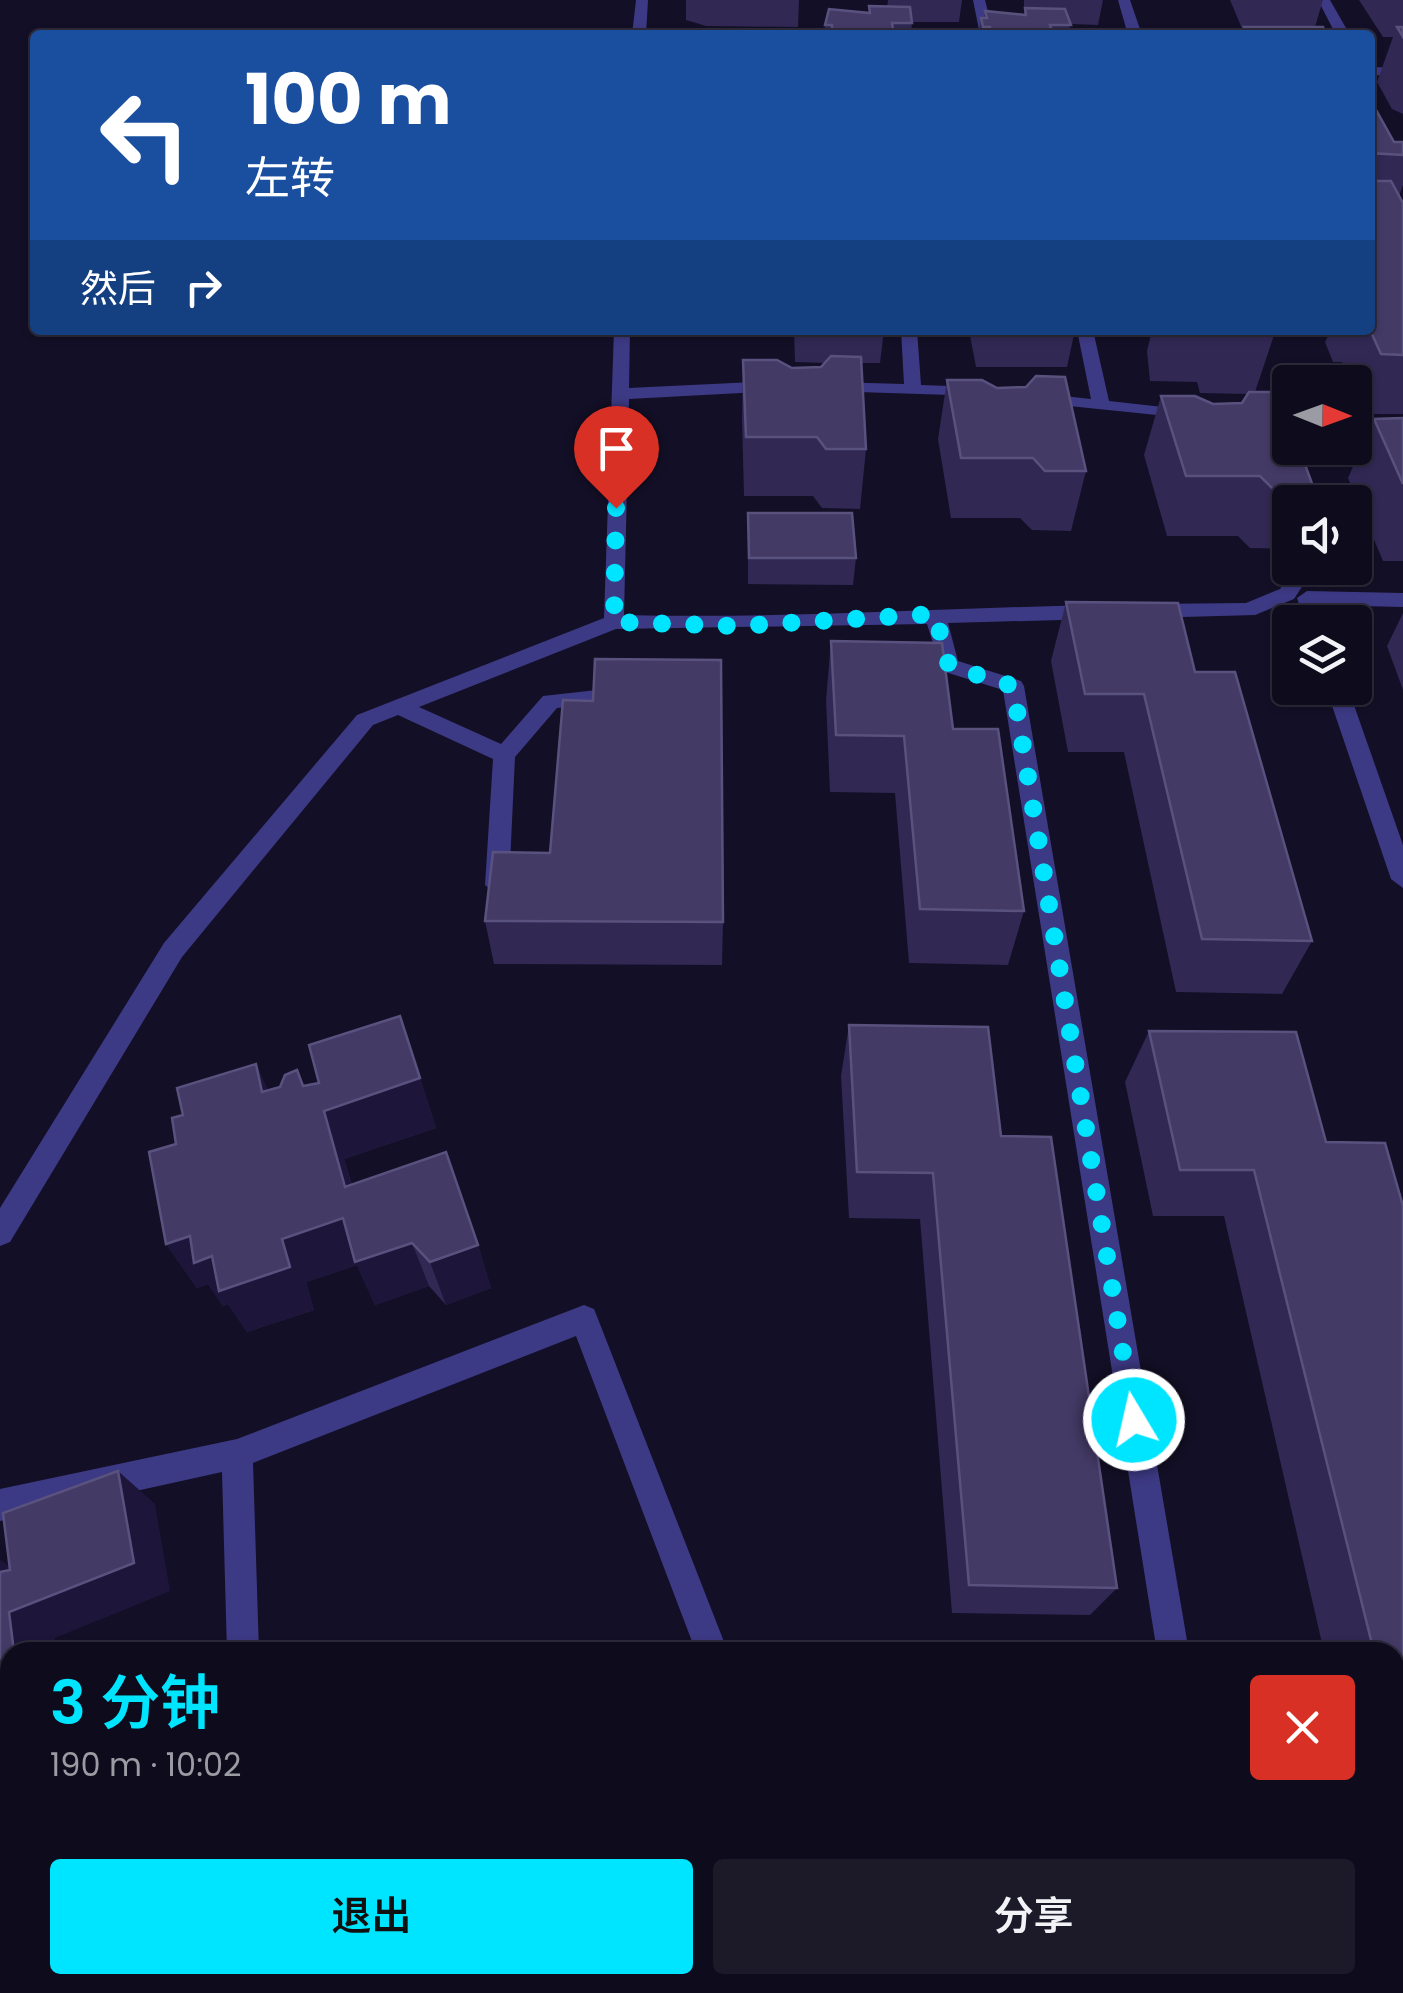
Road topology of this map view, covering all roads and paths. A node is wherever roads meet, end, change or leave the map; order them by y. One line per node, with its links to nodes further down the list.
1 (642, 0): 5 (lane)
2 (979, 0): 6 (lane)
3 (1124, 0): 7 (lane)
4 (1324, 0): 8 (lane)
5 (639, 30)
6 (986, 30)
7 (1133, 30)
8 (1341, 30)
9 (1375, 71): 10 (lane)
10 (1403, 72)
11 (622, 335): 15 (lane)
12 (909, 335): 14 (lane)
13 (1087, 335): 16 (lane)
14 (913, 390): 15 (lane); 16 (lane)
15 (618, 394): 24 (lane)
16 (1101, 405): 17 (lane)
17 (1206, 417)
18 (1372, 427): 19 (lane)
19 (1403, 430)
20 (1293, 585): 23 (lane)
21 (1403, 600): 22 (lane)
22 (1309, 605)
23 (935, 614): 24 (lane); 36 (lane)
24 (614, 622): 27 (lane)
25 (640, 693): 28 (lane)
26 (1343, 705): 29 (lane)
27 (397, 706): 28 (lane); 31 (lane)
28 (504, 755): 30 (lane)
29 (1403, 878)
30 (497, 885)
31 (0, 1233)
32 (237, 1454): 33 (lane); 34 (lane); 35 (lane)
33 (0, 1504)
34 (244, 1642)
35 (708, 1642)
36 (1170, 1642)

